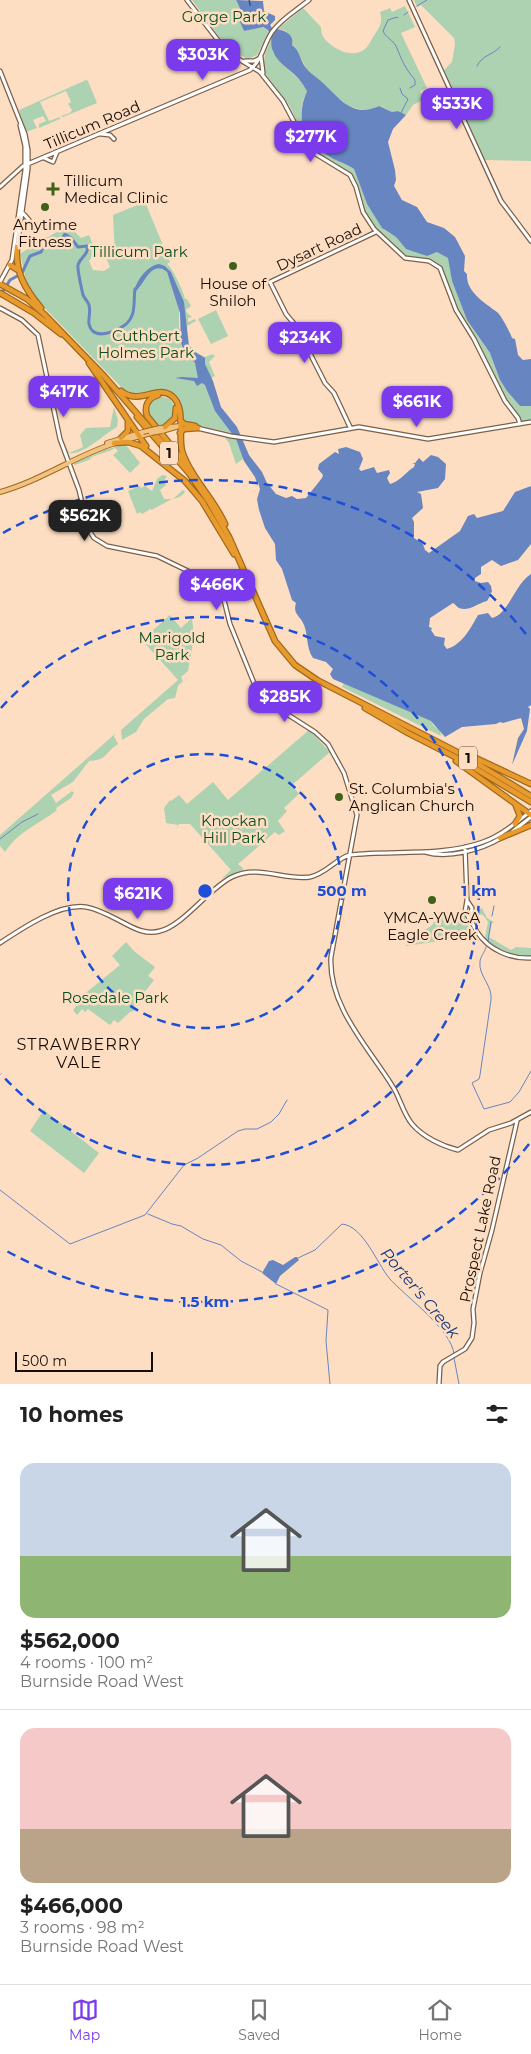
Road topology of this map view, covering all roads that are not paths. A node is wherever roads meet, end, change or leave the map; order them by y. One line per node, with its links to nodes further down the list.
1 (188, 0): 5 (main road)
2 (308, 0): 4 (main road, Tillicum Road)
3 (410, 0): 21 (main road)
4 (262, 57): 5 (main road); 6 (main road, Tillicum Road); 9 (main road)
5 (242, 60): 6 (main road); 8 (main road)
6 (254, 67): 8 (main road, Tillicum Road); 9 (main road)
7 (0, 70): 14 (main road)
8 (245, 73): 10 (main road, Tillicum Road)
9 (266, 78): 20 (main road)
10 (101, 134): 11 (main road); 12 (main road, Tillicum Road)
11 (114, 139)
12 (56, 152): 13 (main road, Tillicum Road); 13 (main road)
13 (43, 158): 14 (main road, Tillicum Road)
14 (27, 164): 15 (main road, Tillicum Road); 16 (main road); 18 (main road)
15 (14, 173): 16 (main road); 17 (main road, Tillicum Road)
16 (24, 178): 23 (main road)
17 (0, 187)
18 (22, 212): 19 (main road); 19 (main road)
19 (20, 225): 22 (main road)
20 (376, 232): 34 (main road); 36 (main road, Dysart Road)
21 (531, 241)
22 (17, 247): 23 (main road); 24 (highway)
23 (11, 262): 24 (highway); 25 (main road)
24 (18, 270): 28 (highway)
25 (0, 283): 28 (highway, 1)
26 (0, 293): 29 (highway, 1)
27 (0, 308): 44 (main road)
28 (67, 337): 30 (highway, 1)
29 (88, 363): 31 (highway); 48 (highway, 1)
30 (104, 376): 32 (highway); 48 (highway, 1)
31 (128, 420): 39 (highway); 41 (highway)
32 (180, 420): 35 (highway); 38 (highway)
33 (531, 423): 34 (main road)
34 (521, 424): 36 (main road)
35 (180, 426): 37 (main road); 38 (main road); 40 (highway)
36 (350, 427): 38 (main road)
37 (162, 428): 39 (main road, bridge); 46 (highway)
38 (198, 428): 40 (highway)
39 (137, 435): 41 (main road); 42 (main road); 45 (highway)
40 (180, 437): 46 (highway)
41 (121, 438): 43 (main road)
42 (114, 443): 43 (main road); 45 (highway)
43 (104, 446): 44 (main road)
44 (68, 462): 47 (main road); 59 (main road)
45 (162, 462): 48 (highway)
46 (194, 475): 48 (highway)
47 (0, 492)
48 (234, 552): 49 (highway, 1); 50 (highway, 1)
49 (403, 725): 51 (highway); 52 (highway, 1)
50 (414, 736): 53 (highway); 54 (highway, 1)
51 (531, 784)
52 (531, 796)
53 (506, 797): 55 (highway); 56 (highway)
54 (531, 802)
55 (530, 814): 56 (main road); 58 (main road)
56 (515, 824): 60 (main road)
57 (531, 825): 58 (highway)
58 (500, 838): 60 (main road)
59 (351, 848): 63 (main road); 64 (main road)
60 (465, 849): 61 (main road); 62 (main road); 67 (main road)
61 (456, 852): 62 (main road); 67 (main road)
62 (427, 853): 63 (main road)
63 (358, 854): 64 (main road)
64 (349, 855): 65 (main road); 66 (main road)
65 (341, 858): 66 (main road); 72 (main road)
66 (348, 861): 76 (main road)
67 (466, 863): 68 (main road)
68 (467, 905): 69 (main road); 70 (main road)
69 (471, 912): 70 (main road); 71 (main road)
70 (466, 913): 71 (main road)
71 (470, 919): 73 (main road)
72 (0, 943)
73 (531, 958)
74 (531, 1112): 75 (main road)
75 (517, 1120): 76 (main road); 77 (main road)
76 (511, 1124): 77 (main road)
77 (513, 1130): 78 (main road, Prospect Lake Road)
78 (439, 1384)

